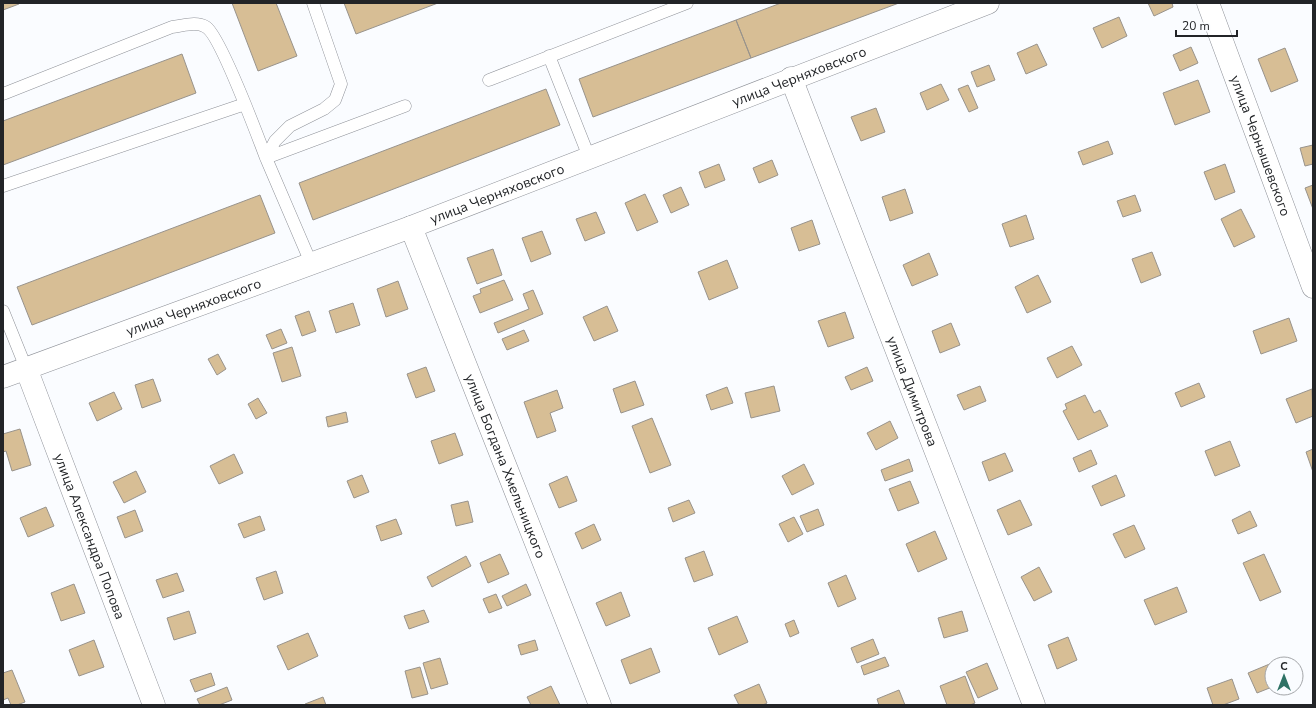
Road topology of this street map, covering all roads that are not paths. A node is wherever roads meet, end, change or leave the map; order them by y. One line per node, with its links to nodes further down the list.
1 (313, 3): 12 (lane)
2 (686, 3): 5 (lane)
3 (988, 3): 6 (street, улица Черняховского)
4 (1208, 3): 16 (street, улица Чернышевского)
5 (549, 56): 7 (lane); 11 (lane)
6 (791, 78): 11 (street, улица Черняховского); 22 (street, улица Димитрова)
7 (489, 80)
8 (3, 94): 9 (lane)
9 (245, 104): 12 (lane); 13 (lane)
10 (405, 106): 12 (lane)
11 (589, 157): 14 (street, улица Черняховского)
12 (266, 158): 15 (lane)
13 (3, 186)
14 (411, 227): 15 (street, улица Черняховского); 21 (street, улица Богдана Хмельницкого)
15 (311, 263): 18 (street, улица Черняховского)
16 (1313, 287)
17 (3, 311): 18 (lane)
18 (26, 368): 19 (street, улица Черняховского); 20 (street, улица Александра Попова)
19 (3, 377)
20 (154, 705)
21 (600, 705)
22 (1034, 705)

